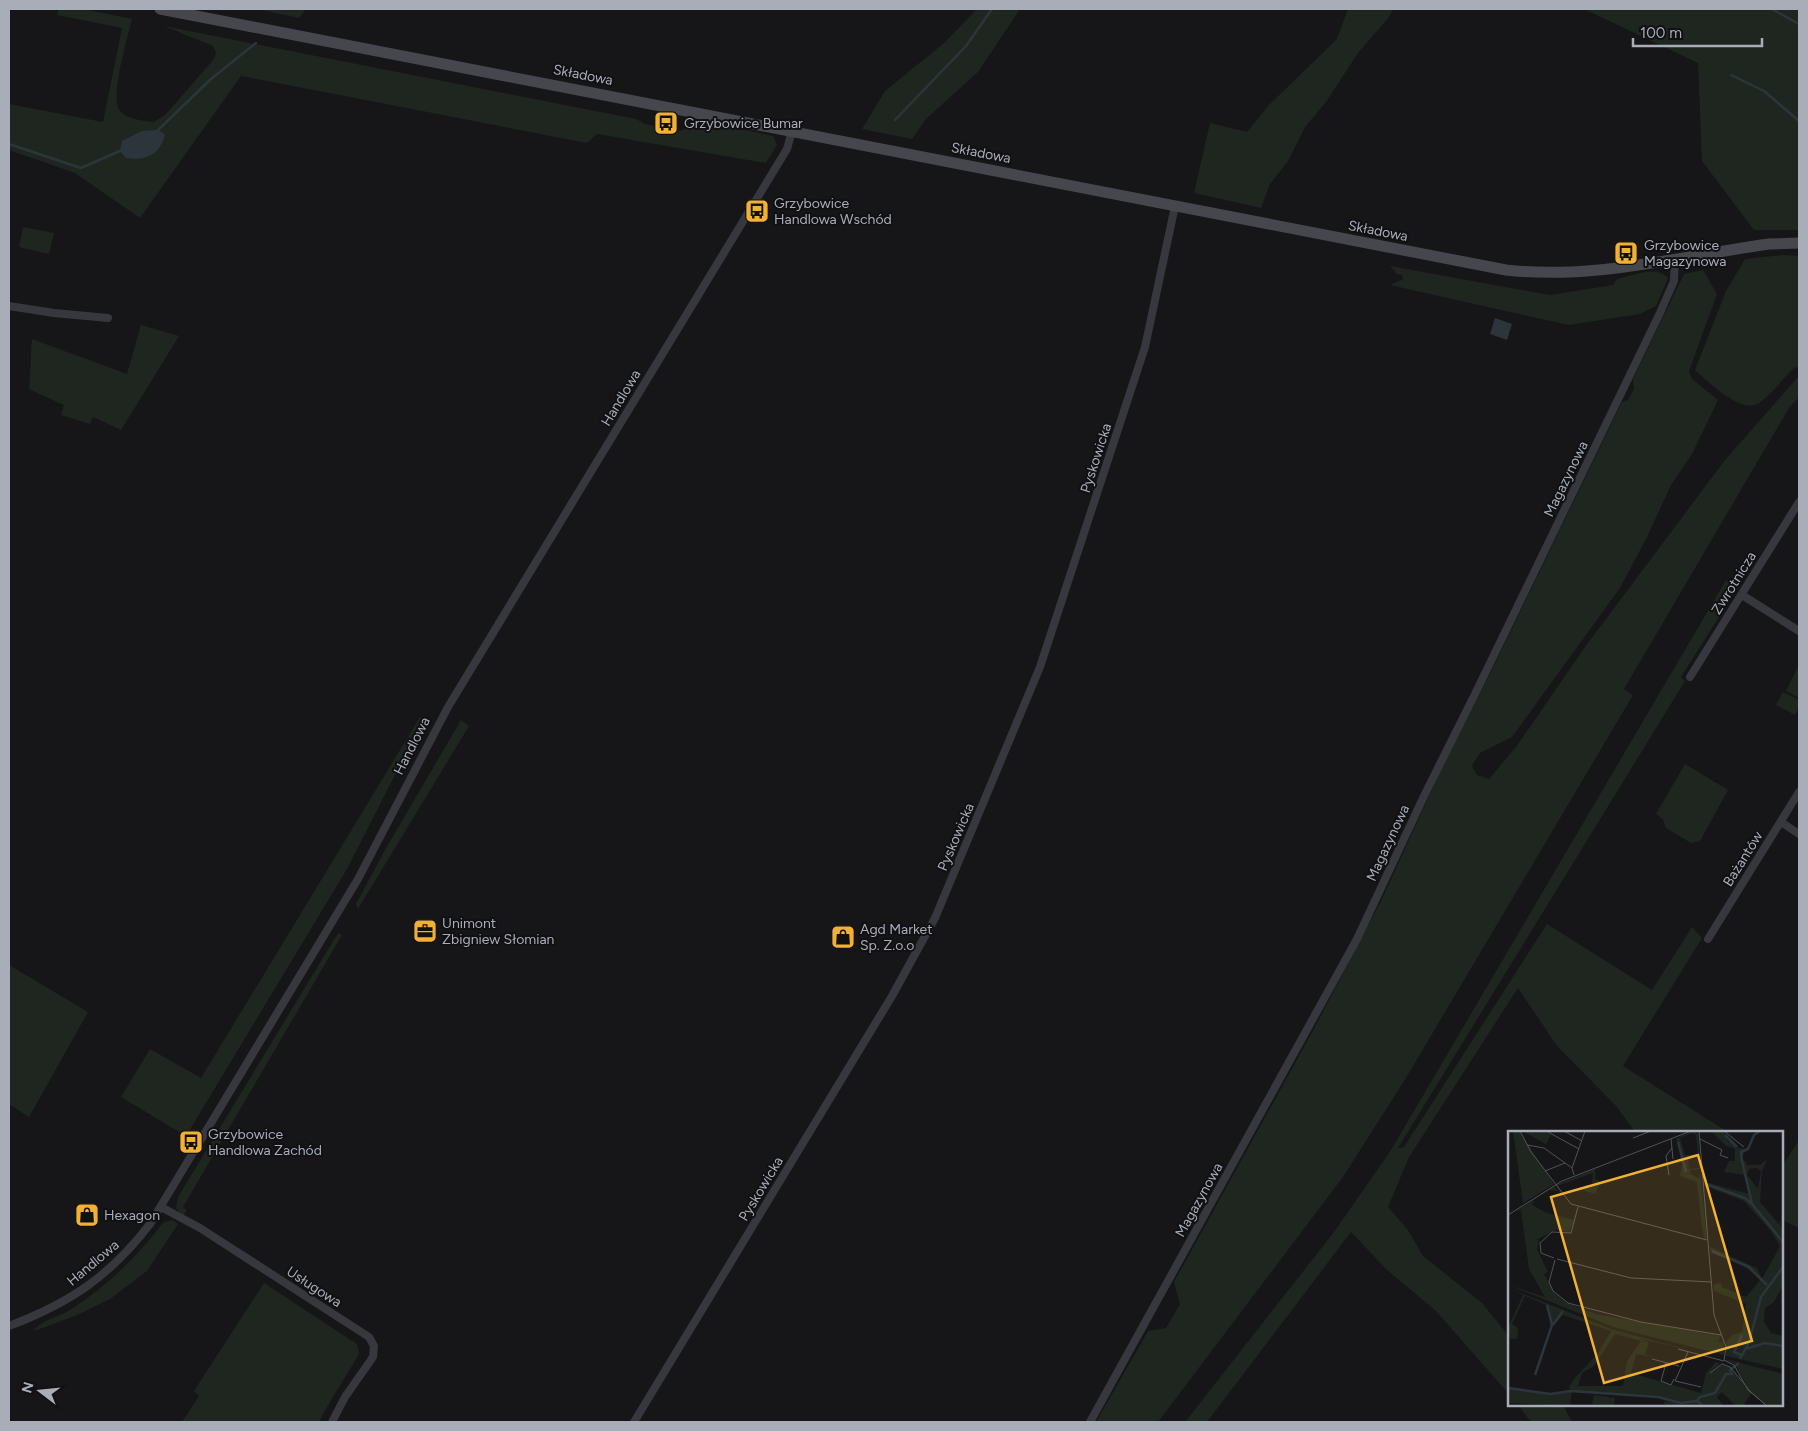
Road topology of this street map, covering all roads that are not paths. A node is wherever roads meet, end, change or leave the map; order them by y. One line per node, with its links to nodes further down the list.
1 (160, 9): 2 (main road, Składowa)
2 (792, 131): 3 (main road, Składowa); 16 (street, Handlowa)
3 (1175, 206): 5 (main road, Składowa); 19 (street, Pyskowicka)
4 (1799, 243): 5 (main road, Składowa)
5 (1675, 258): 20 (street, Magazynowa)
6 (9, 306): 7 (street)
7 (108, 318)
8 (1799, 502): 9 (street, Zwrotnicza)
9 (1742, 595): 10 (street); 11 (street, Zwrotnicza)
10 (1799, 631)
11 (1690, 677)
12 (1799, 792): 13 (street, Bażantów)
13 (1781, 822): 14 (street); 15 (street, Bażantów)
14 (1799, 834)
15 (1708, 939)
16 (160, 1207): 17 (street, Handlowa); 18 (street, Usługowa)
17 (9, 1326)
18 (332, 1422)
19 (634, 1422)
20 (1090, 1422)

